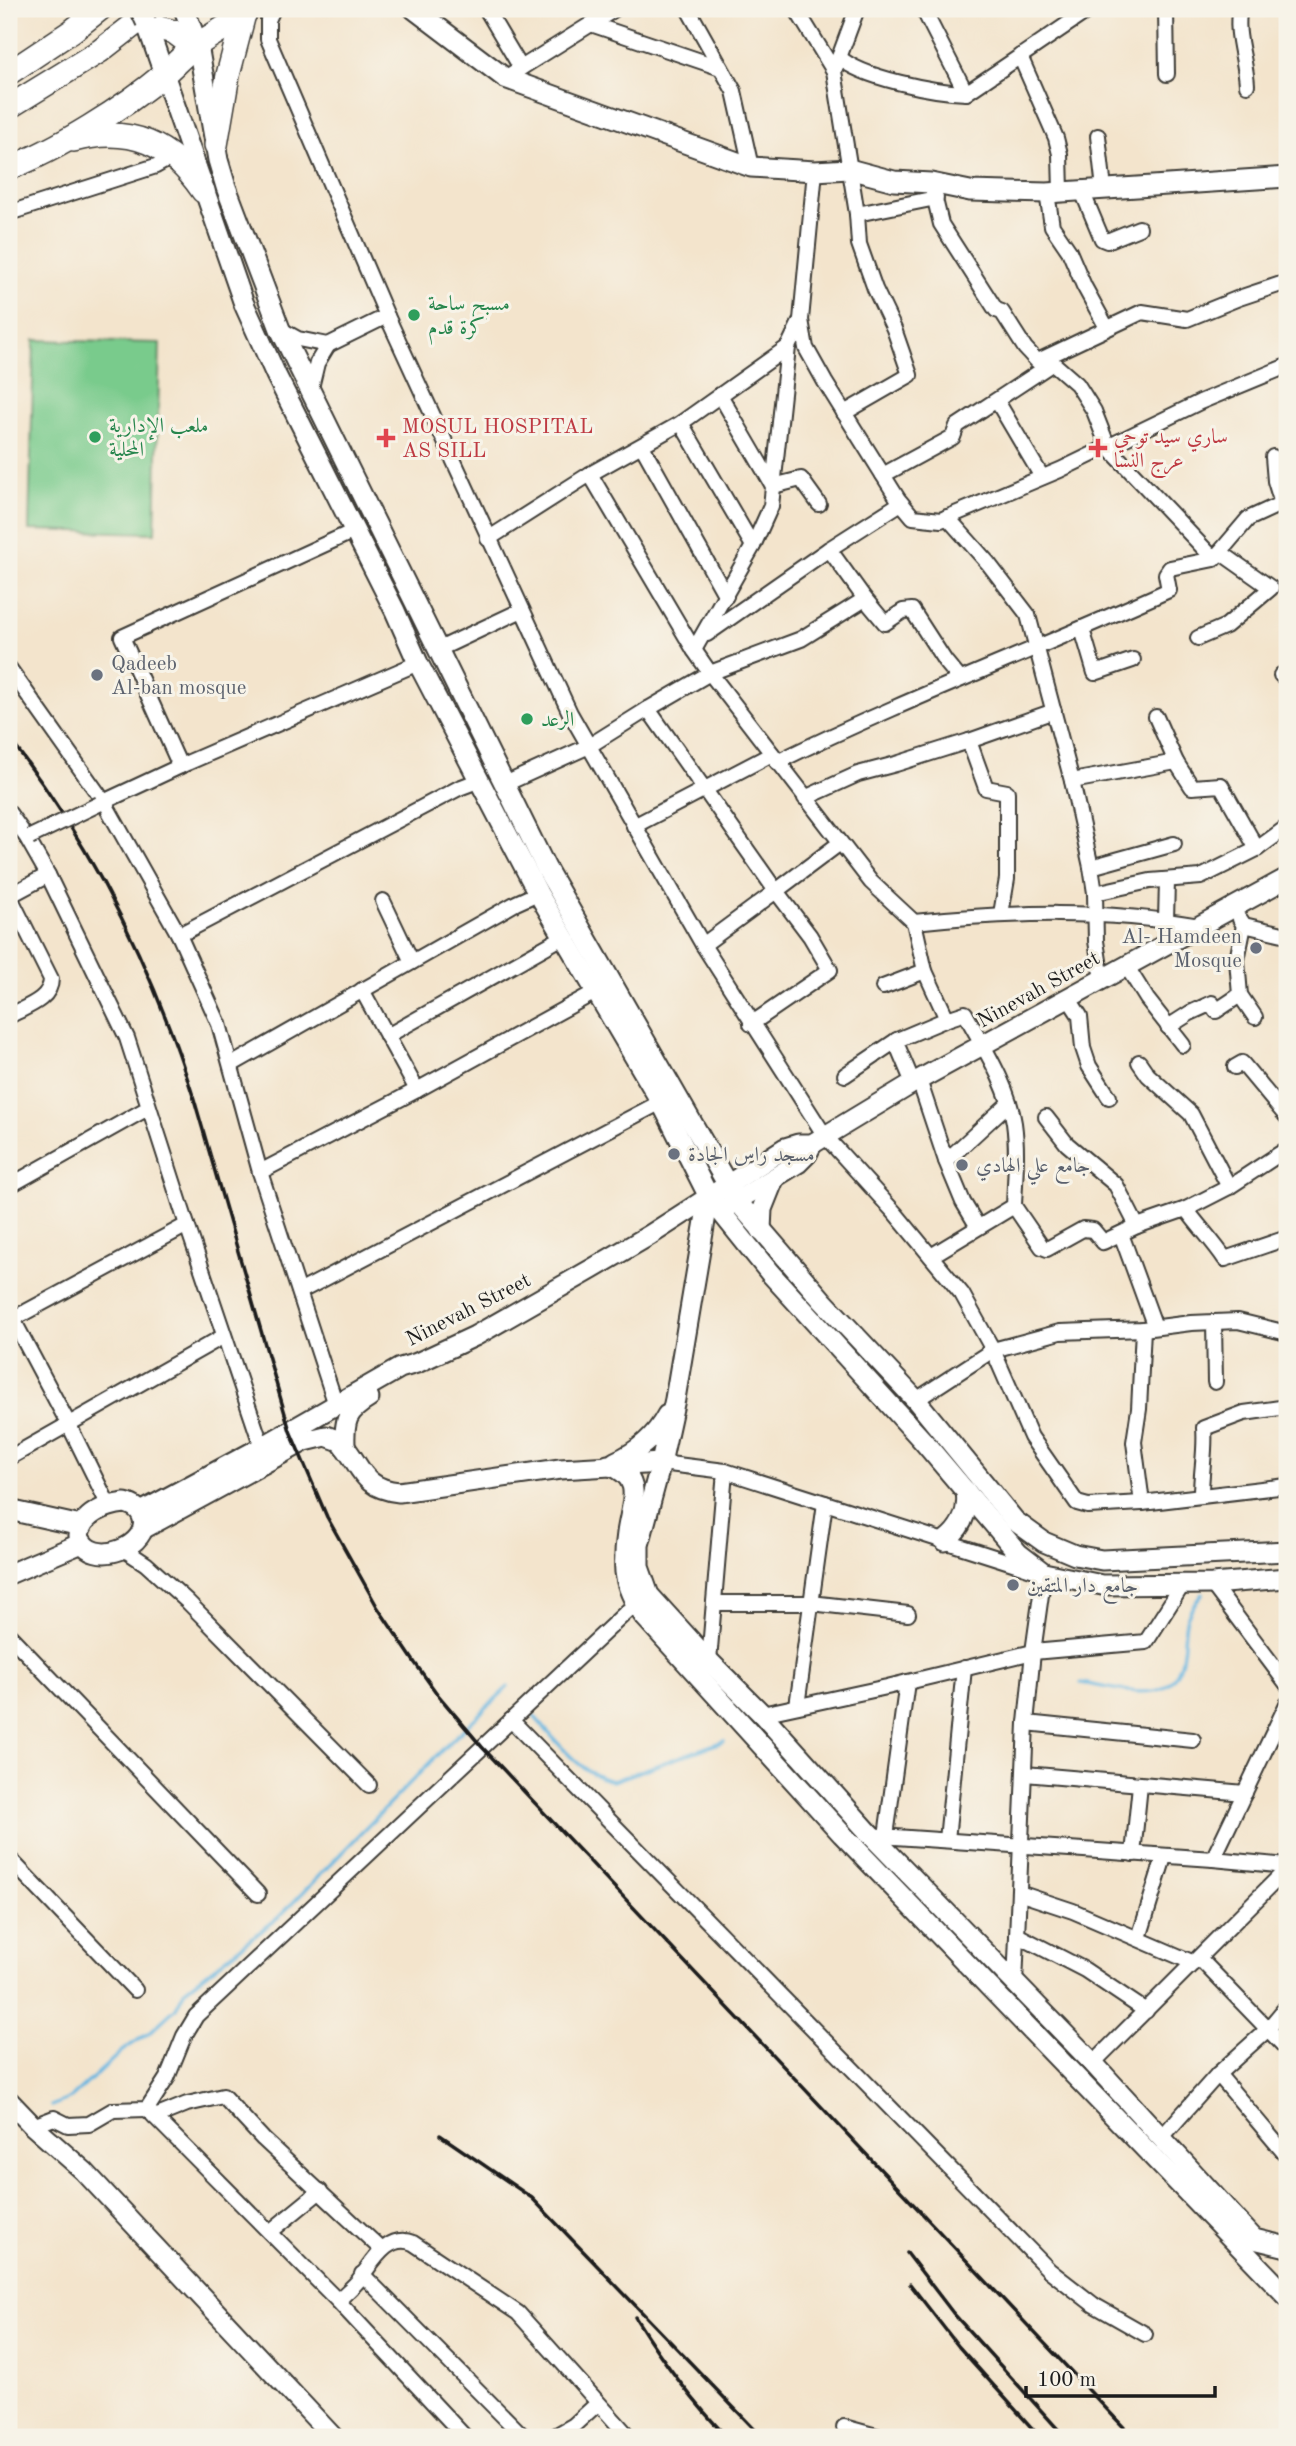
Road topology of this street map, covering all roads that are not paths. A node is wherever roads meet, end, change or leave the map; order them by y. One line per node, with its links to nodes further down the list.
1 (100, 9): 21 (main road)
2 (184, 9): 17 (main road)
3 (273, 9): 46 (street)
4 (414, 9): 22 (main road)
5 (486, 9): 22 (street)
6 (615, 9): 16 (street)
7 (688, 9): 20 (street)
8 (796, 9): 19 (street)
9 (857, 9): 19 (street)
10 (923, 9): 26 (street)
11 (1090, 9): 18 (street)
12 (1166, 9): 24 (street)
13 (1240, 9): 25 (street)
14 (246, 11): 17 (main road); 30 (main road)
15 (147, 16): 17 (main road); 23 (main road); 27 (main road)
16 (592, 24): 20 (street); 22 (street)
17 (196, 46): 23 (main road); 30 (main road)
18 (1020, 56): 26 (street); 41 (street)
19 (837, 64): 26 (street); 34 (street)
20 (721, 68): 32 (street)
21 (9, 73)
22 (513, 73): 32 (main road)
23 (164, 74): 29 (main road); 38 (main road)
24 (1167, 74)
25 (1247, 85)
26 (966, 93)
27 (9, 107)
28 (1098, 135): 37 (street)
29 (61, 143): 31 (main road); 33 (main road)
30 (216, 145): 49 (main road)
31 (174, 156): 38 (main road); 42 (street)
32 (751, 167): 35 (main road)
33 (9, 168)
34 (849, 169): 35 (main road); 39 (main road); 43 (street)
35 (815, 172): 47 (street)
36 (1287, 177): 37 (main road)
37 (1104, 190): 40 (main road)
38 (203, 191): 58 (main road)
39 (934, 191): 41 (main road); 43 (street); 52 (street)
40 (1082, 191): 41 (main road); 44 (street)
41 (1054, 192): 48 (street)
42 (9, 213)
43 (857, 214): 59 (street)
44 (1139, 228)
45 (1287, 282): 48 (street)
46 (387, 316): 50 (street); 74 (street)
47 (801, 320): 51 (street); 59 (street)
48 (1107, 328): 52 (street)
49 (279, 329): 50 (street); 55 (main road)
50 (328, 345): 55 (street)
51 (788, 347): 56 (street); 67 (street)
52 (1037, 361): 53 (street)
53 (1053, 363): 57 (street); 62 (street)
54 (1287, 366): 62 (street)
55 (310, 393): 58 (main road); 85 (main road)
56 (720, 395): 60 (street); 67 (street)
57 (997, 401): 65 (street); 66 (street)
58 (289, 403): 73 (main road)
59 (844, 413): 65 (street)
60 (681, 423): 61 (street); 75 (street)
61 (642, 446): 64 (street); 78 (street)
62 (1108, 447): 66 (street); 77 (street)
63 (1273, 457): 69 (street)
64 (590, 474): 74 (street); 83 (street)
65 (883, 475): 68 (street)
66 (1042, 477): 71 (street)
67 (773, 486): 70 (street); 75 (street)
68 (901, 503): 71 (street); 76 (street)
69 (1284, 503): 72 (street); 77 (street)
70 (819, 504)
71 (947, 517): 84 (street)
72 (1287, 520)
73 (354, 531): 87 (main road); 98 (street)
74 (488, 539): 80 (street)
75 (753, 546): 78 (street)
76 (829, 548): 79 (street); 83 (street)
77 (1217, 555): 81 (street); 82 (street)
78 (726, 596): 83 (street)
79 (865, 599): 89 (street); 90 (street)
80 (522, 610): 85 (street); 95 (street)
81 (1082, 629): 84 (street); 86 (street)
82 (1198, 638)
83 (698, 644): 89 (street)
84 (1037, 648): 90 (street); 92 (street)
85 (437, 650): 101 (main road)
86 (1133, 660)
87 (418, 663): 98 (street); 99 (main road)
88 (9, 668): 104 (street)
89 (710, 673): 91 (street); 96 (street)
90 (960, 680): 96 (street)
91 (648, 709): 95 (street); 102 (street)
92 (1054, 712): 94 (street); 100 (street)
93 (1156, 717): 97 (street)
94 (969, 741): 103 (street); 122 (street)
95 (589, 746): 101 (street); 106 (street)
96 (774, 758): 102 (street); 103 (street)
97 (1176, 762): 100 (street); 111 (street)
98 (180, 766): 104 (street)
99 (480, 780): 117 (main road); 128 (street)
100 (1072, 781): 112 (street)
101 (505, 784): 169 (main road)
102 (704, 789): 106 (street); 116 (street)
103 (806, 798): 109 (street)
104 (101, 803): 108 (street, bridge); 128 (street)
105 (9, 813): 108 (street)
106 (635, 826): 131 (street)
107 (1287, 827): 111 (street)
108 (29, 838): 113 (street)
109 (840, 843): 116 (street); 125 (street)
110 (1174, 844): 112 (street)
111 (1257, 849): 115 (street)
112 (1090, 867): 118 (street)
113 (48, 875): 119 (street); 159 (street)
114 (1287, 878): 121 (main road, Ninevah Street)
115 (1167, 881): 118 (street); 124 (street)
116 (776, 891): 131 (street); 144 (street)
117 (538, 893): 130 (main road); 132 (street)
118 (1095, 893): 123 (street)
119 (9, 896): 141 (street)
120 (383, 901): 132 (street)
121 (1233, 908): 126 (street); 127 (main road, Ninevah Street)
122 (1001, 914): 123 (street); 125 (street)
123 (1096, 914): 124 (street); 135 (street)
124 (1166, 920): 127 (street)
125 (914, 922): 134 (street)
126 (1244, 925): 129 (street); 139 (street)
127 (1199, 926): 133 (main road, Ninevah Street)
128 (179, 935): 151 (street)
129 (1287, 935)
130 (563, 937): 138 (main road); 146 (street)
131 (702, 945): 144 (street)
132 (412, 962): 137 (street)
133 (1127, 967): 135 (main road, Ninevah Street); 145 (street)
134 (925, 971): 136 (street); 143 (street)
135 (1102, 980): 140 (main road, Ninevah Street)
136 (883, 987)
137 (362, 990): 146 (street); 151 (street)
138 (597, 991): 155 (street); 157 (main road)
139 (1240, 995): 142 (street); 145 (street)
140 (1069, 999): 148 (main road, Ninevah Street); 156 (street)
141 (9, 1016)
142 (1255, 1017)
143 (947, 1019): 147 (street); 148 (street)
144 (751, 1024): 162 (street)
145 (1168, 1027): 149 (street)
146 (387, 1036): 155 (street)
147 (897, 1040): 153 (street); 154 (street)
148 (982, 1045): 154 (main road, Ninevah Street); 158 (street)
149 (1183, 1045)
150 (1139, 1062): 168 (street)
151 (231, 1065): 165 (street)
152 (1235, 1067): 161 (street)
153 (845, 1075)
154 (916, 1081): 162 (main road, Ninevah Street); 164 (street)
155 (417, 1090): 165 (street)
156 (1109, 1097)
157 (661, 1102): 170 (main road); 180 (street)
158 (1009, 1103): 164 (street); 171 (street)
159 (149, 1108): 167 (street); 173 (street)
160 (1046, 1117): 174 (street)
161 (1287, 1117)
162 (818, 1140): 166 (main road, Ninevah Street); 169 (main road, Ninevah Street); 179 (street)
163 (1287, 1149): 168 (street)
164 (946, 1161): 175 (street)
165 (260, 1172): 180 (street)
166 (774, 1179): 169 (main road, Ninevah Street); 176 (main road)
167 (9, 1186)
168 (1229, 1187): 172 (street)
169 (733, 1193): 170 (main road, Ninevah Street); 176 (main road)
170 (714, 1204): 181 (main road); 188 (main road, Ninevah Street); 190 (main road)
171 (1014, 1206): 175 (street); 177 (street)
172 (1186, 1209): 174 (street); 178 (street)
173 (187, 1225): 182 (street); 186 (street)
174 (1137, 1226): 177 (street)
175 (978, 1227): 179 (street)
176 (761, 1230): 181 (main road)
177 (1121, 1234): 184 (street)
178 (1287, 1238)
179 (931, 1256): 187 (street)
180 (300, 1291): 192 (street)
181 (815, 1307): 191 (main road); 202 (main road)
182 (10, 1317): 194 (street)
183 (1214, 1322): 184 (street); 185 (street); 189 (street)
184 (1149, 1328): 187 (street); 205 (street)
185 (1287, 1333)
186 (224, 1336): 194 (street); 195 (street)
187 (993, 1350): 191 (street); 205 (street)
188 (418, 1363): 192 (main road, Ninevah Street); 196 (main road)
189 (1215, 1382)
190 (675, 1399): 198 (main road); 199 (main road)
191 (916, 1400): 212 (main road)
192 (336, 1405): 195 (main road, Ninevah Street)
193 (1287, 1407): 203 (street)
194 (68, 1423): 197 (street); 206 (street)
195 (262, 1447): 208 (main road, Ninevah Street)
196 (345, 1447): 199 (main road); 208 (main road)
197 (9, 1458)
198 (661, 1463): 199 (main road); 200 (street); 213 (main road)
199 (608, 1465): 213 (main road)
200 (725, 1471): 204 (street); 219 (street)
201 (1287, 1486): 203 (street)
202 (966, 1491): 210 (main road); 214 (main road)
203 (1200, 1494): 205 (street)
204 (825, 1503): 210 (street); 220 (street)
205 (1142, 1503)
206 (109, 1506): 208 (main road); 209 (main road)
207 (9, 1510): 209 (main road)
208 (142, 1521): 211 (main road)
209 (82, 1535): 211 (main road); 215 (main road)
210 (945, 1541): 214 (street)
211 (122, 1548): 236 (street)
212 (1287, 1551)
213 (632, 1568): 221 (main road); 225 (main road)
214 (1044, 1573): 217 (main road); 224 (street)
215 (9, 1574)
216 (1287, 1578): 218 (main road)
217 (1183, 1584): 218 (main road); 224 (street)
218 (1212, 1584): 228 (street)
219 (714, 1603): 220 (street); 225 (street)
220 (811, 1603): 222 (street); 230 (street)
221 (635, 1604): 232 (street); 239 (main road)
222 (908, 1614)
223 (9, 1635): 249 (street)
224 (1033, 1652): 226 (street); 233 (street)
225 (709, 1661): 231 (main road)
226 (964, 1668): 227 (street); 241 (street)
227 (907, 1682): 230 (street); 240 (street)
228 (1287, 1684)
229 (1287, 1704): 238 (street)
230 (797, 1706): 231 (street)
231 (762, 1714): 240 (main road)
232 (511, 1720): 263 (street); 274 (street)
233 (1026, 1723): 234 (street); 235 (street)
234 (1193, 1740)
235 (1025, 1774): 237 (street); 242 (street)
236 (369, 1785)
237 (1140, 1785): 238 (street); 243 (street)
238 (1245, 1793): 246 (street)
239 (842, 1834): 240 (street); 272 (main road)
240 (878, 1835): 241 (street); 253 (main road)
241 (947, 1840): 242 (street)
242 (1021, 1846): 243 (street); 248 (street)
243 (1133, 1854): 244 (street)
244 (1164, 1857): 246 (street); 251 (street)
245 (9, 1858): 254 (street)
246 (1213, 1859): 247 (street)
247 (1287, 1868): 252 (street)
248 (1019, 1893): 250 (street); 251 (street)
249 (258, 1894)
250 (1017, 1936): 253 (street); 257 (street)
251 (1139, 1938): 252 (street)
252 (1197, 1960): 257 (street); 258 (street)
253 (1015, 1984): 260 (main road)
254 (135, 1990)
255 (1287, 1994): 256 (street)
256 (1284, 2008): 258 (street)
257 (1146, 2011): 260 (street)
258 (1268, 2029): 259 (street); 261 (street)
259 (1287, 2049)
260 (1093, 2063): 265 (main road)
261 (1218, 2074): 265 (street); 266 (street)
262 (9, 2101): 264 (main road)
263 (151, 2113): 264 (street); 267 (street); 268 (street)
264 (33, 2126): 277 (main road)
265 (1162, 2137): 269 (main road)
266 (1287, 2155)
267 (320, 2191): 268 (street); 270 (street)
268 (270, 2232): 273 (street)
269 (1287, 2247)
270 (382, 2250): 271 (street); 275 (street)
271 (362, 2274): 273 (street); 279 (street)
272 (1287, 2296)
273 (338, 2301): 278 (street)
274 (1145, 2334)
275 (597, 2404): 280 (street); 281 (street)
276 (844, 2427): 282 (street)
277 (333, 2437)
278 (465, 2437)
279 (524, 2437)
280 (553, 2437)
281 (629, 2437)
282 (880, 2437)

